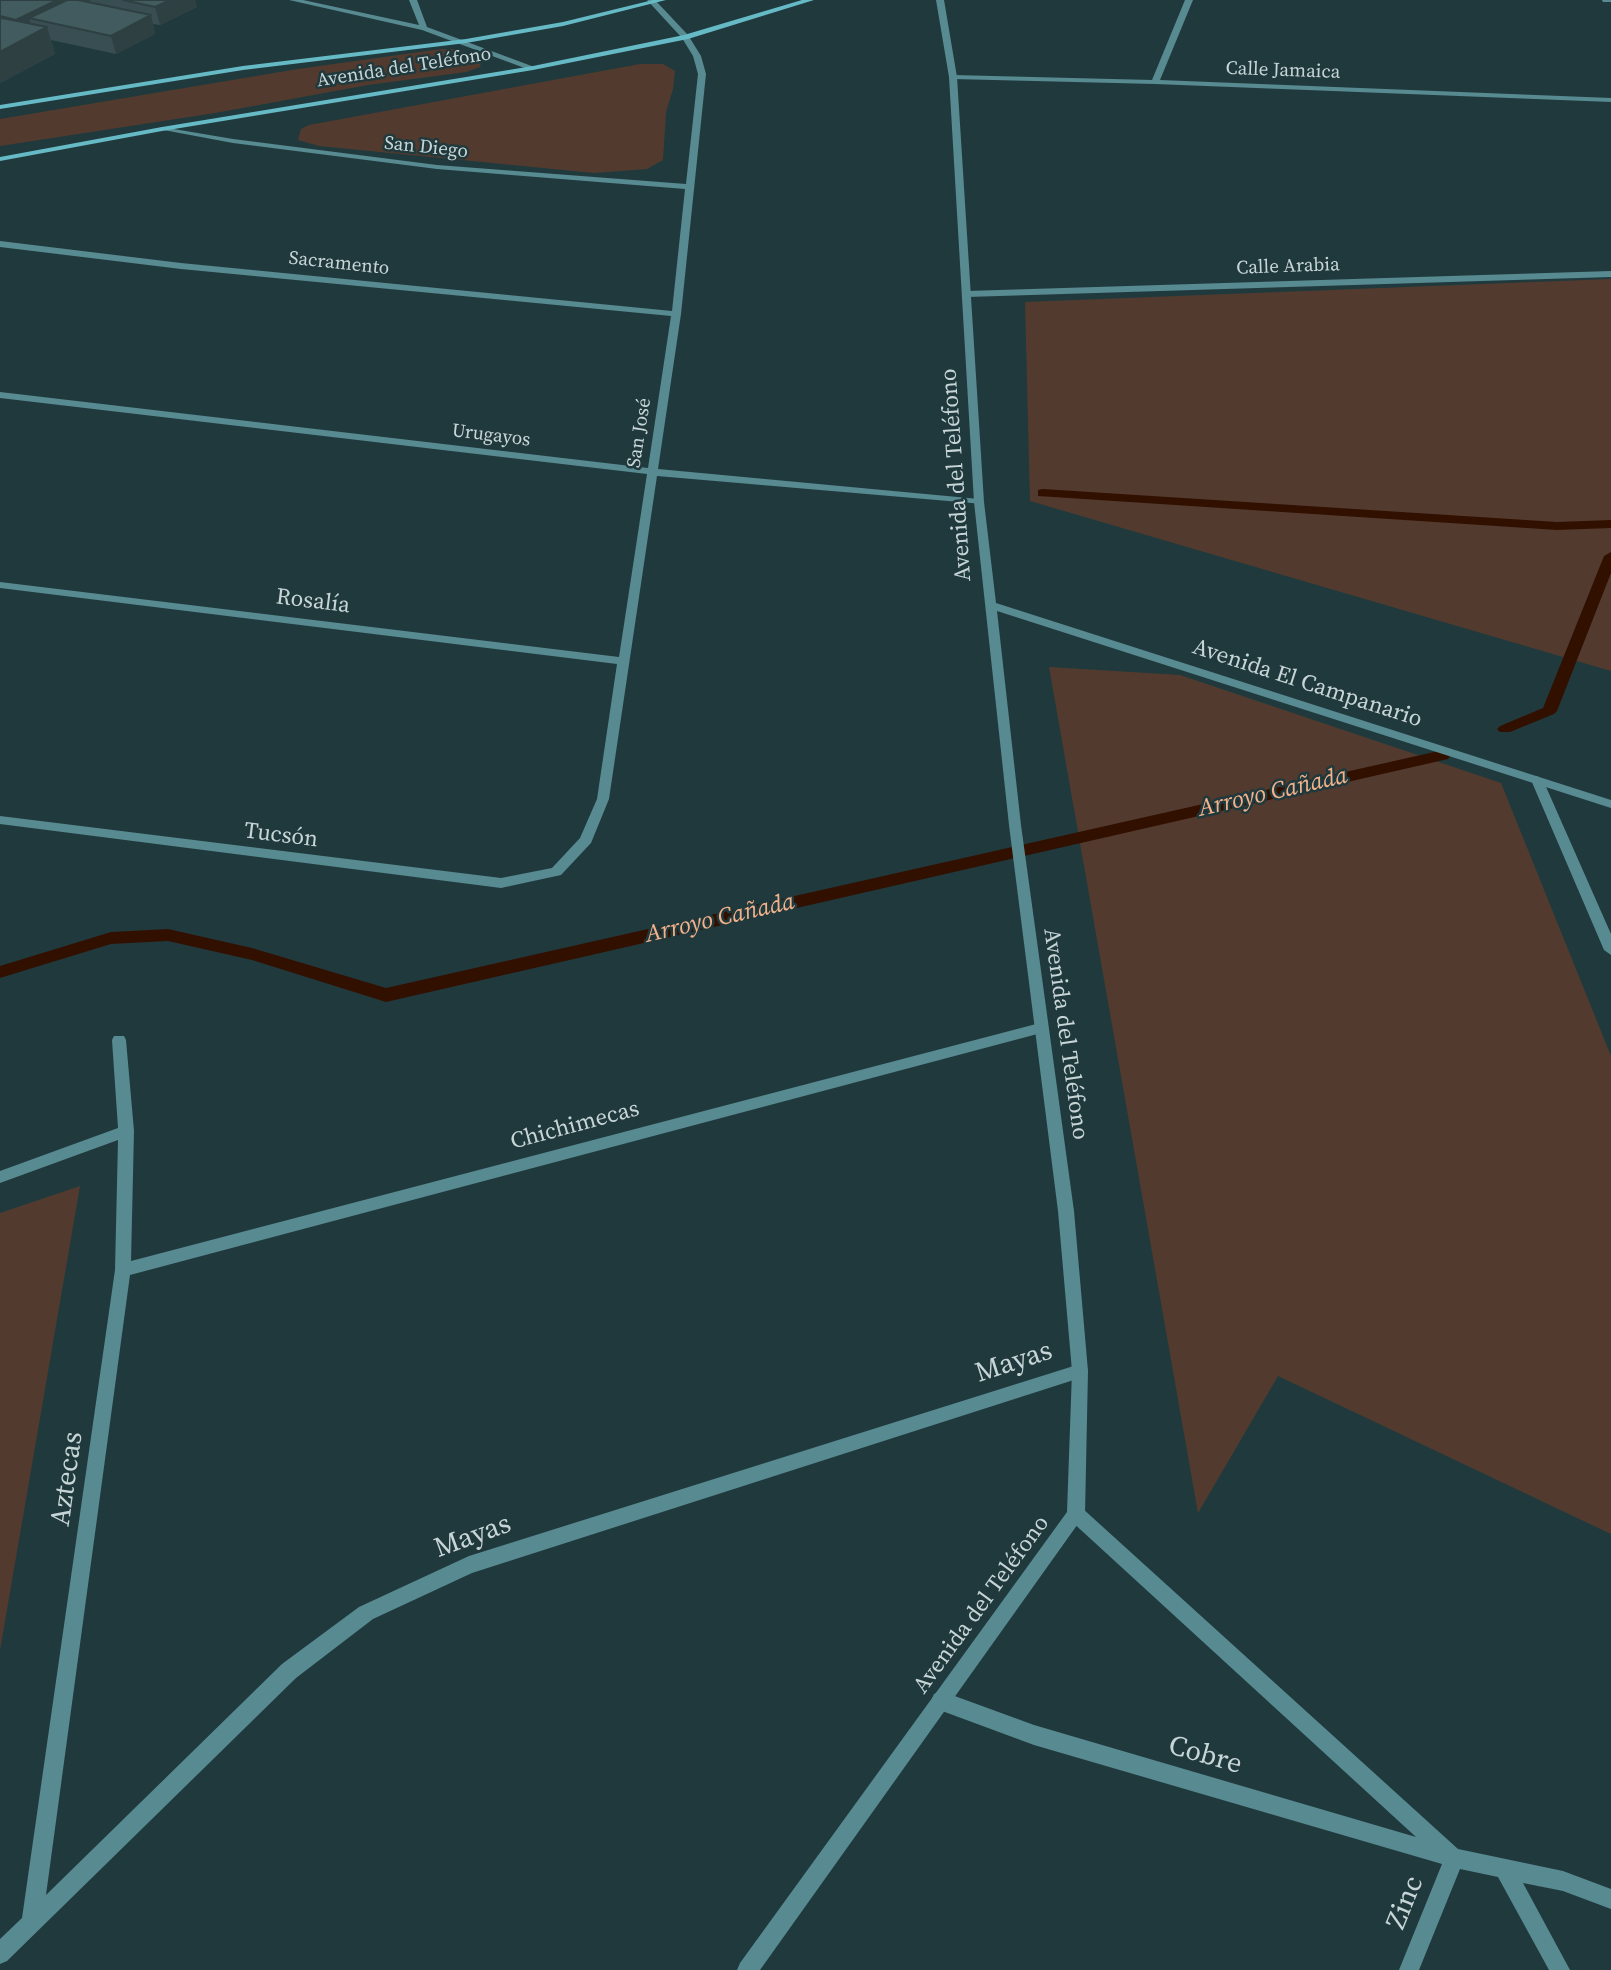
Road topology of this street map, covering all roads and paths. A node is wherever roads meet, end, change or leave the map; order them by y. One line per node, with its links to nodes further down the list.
1 (293, 0): 9 (street)
2 (413, 0): 9 (street)
3 (810, 0): 10 (main road, Avenida del Teléfono)
4 (940, 0): 13 (street, Avenida del Teléfono)
5 (1189, 0): 14 (street)
6 (1606, 0): 7 (street)
7 (1611, 0)
8 (655, 1): 10 (street, San José); 11 (main road, Avenida del Teléfono)
9 (424, 28): 11 (street)
10 (685, 37): 12 (main road, Avenida del Teléfono); 19 (street, San José)
11 (466, 41): 12 (street); 16 (main road, Avenida del Teléfono)
12 (533, 68): 17 (main road, Avenida del Teléfono)
13 (953, 78): 14 (street, Calle Jamaica); 22 (street, Avenida del Teléfono)
14 (1154, 82): 15 (street, Calle Jamaica)
15 (1611, 100)
16 (0, 107)
17 (162, 129): 18 (main road, Avenida del Teléfono); 19 (street, San Diego)
18 (0, 159)
19 (689, 187): 23 (street, San José)
20 (0, 244): 23 (street, Sacramento)
21 (1611, 274): 22 (street, Calle Arabia)
22 (967, 294): 26 (street, Avenida del Teléfono)
23 (676, 314): 25 (street, San José)
24 (0, 395): 25 (street, Urugayos)
25 (652, 472): 26 (street, Urugayos); 29 (street, San José)
26 (979, 502): 28 (street, Avenida del Teléfono)
27 (0, 585): 29 (street, Rosalía)
28 (990, 605): 30 (street, Avenida El Campanario); 35 (street, Avenida del Teléfono)
29 (622, 661): 33 (street, San José)
30 (1537, 780): 31 (street, Avenida El Campanario); 34 (street)
31 (1611, 804)
32 (0, 820): 33 (street, Tucsón)
33 (556, 872)
34 (1611, 950)
35 (1040, 1028): 39 (street, Chichimecas); 40 (street, Avenida del Teléfono)
36 (119, 1040): 37 (street, Aztecas)
37 (126, 1131): 38 (street); 39 (street, Aztecas)
38 (0, 1177)
39 (123, 1270): 46 (street, Aztecas)
40 (1080, 1371): 41 (street, Avenida del Teléfono); 46 (street, Mayas)
41 (1076, 1514): 42 (street, Avenida del Teléfono); 43 (street)
42 (941, 1701): 43 (street, Cobre); 48 (street, Avenida del Teléfono)
43 (1455, 1858): 44 (street, Cobre); 49 (street, Zinc)
44 (1504, 1868): 45 (street, Cobre); 50 (street)
45 (1611, 1899)
46 (32, 1923): 47 (street, Mayas)
47 (0, 1954)
48 (747, 1970)
49 (1409, 1970)
50 (1560, 1970)

